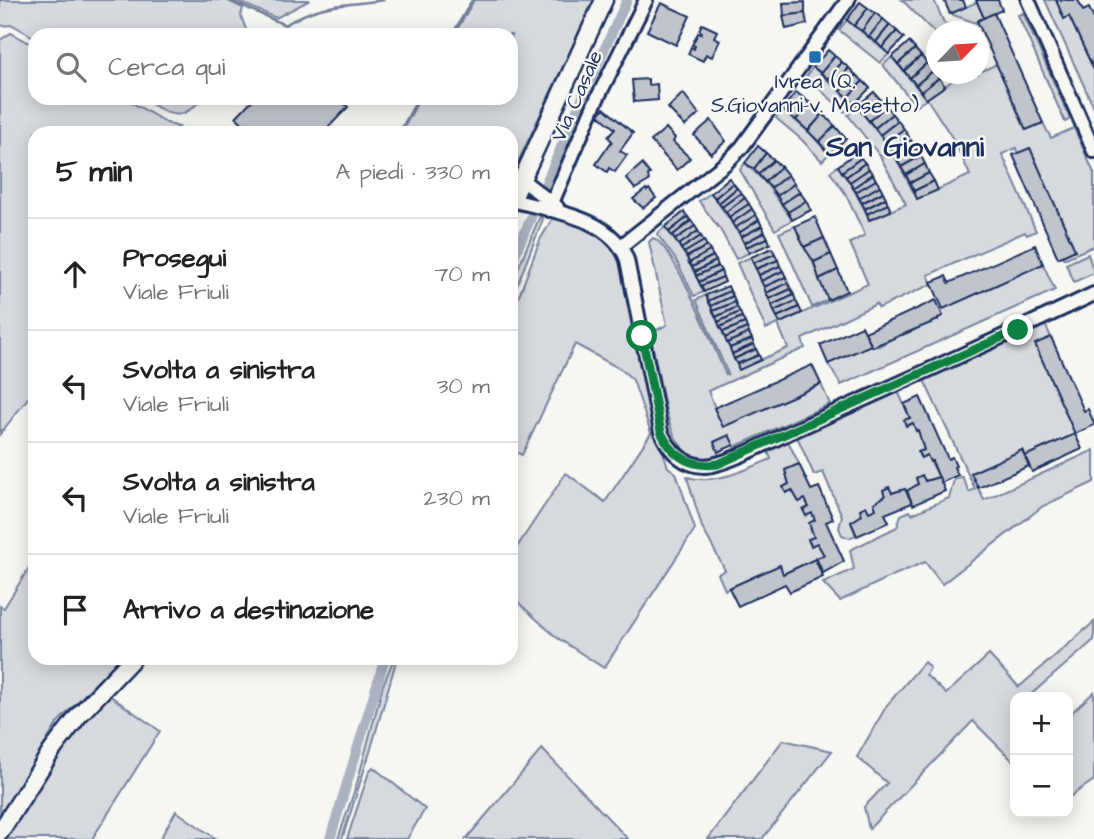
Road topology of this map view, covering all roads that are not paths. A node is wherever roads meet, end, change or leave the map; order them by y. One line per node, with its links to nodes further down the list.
1 (604, 0): 6 (main road, Via Casale)
2 (646, 0): 9 (street, Via Casale)
3 (848, 0): 10 (street)
4 (1028, 0): 5 (street)
5 (1094, 151)
6 (528, 184): 7 (main road, Via Casale); 9 (street)
7 (518, 199)
8 (518, 202): 9 (street)
9 (551, 206): 10 (street)
10 (621, 246): 11 (street)
11 (1094, 294)
12 (126, 665): 13 (main road)
13 (0, 832)

